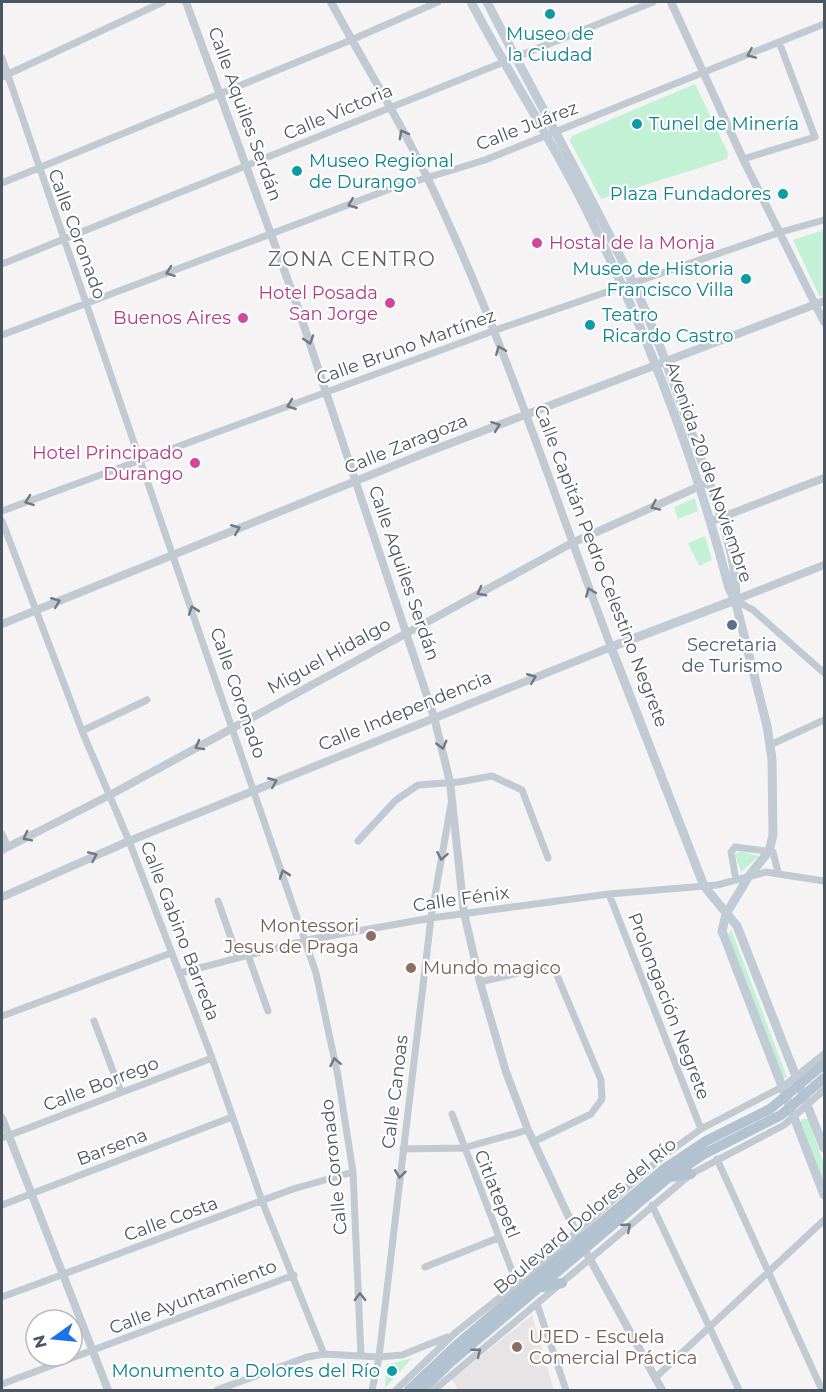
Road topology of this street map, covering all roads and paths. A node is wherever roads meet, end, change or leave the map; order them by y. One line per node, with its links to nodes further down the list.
1 (163, 2): 16 (street)
2 (186, 2): 17 (street, Calle Aquiles Serdán)
3 (331, 2): 10 (street, Calle Capitán Pedro Celestino Negrete)
4 (438, 2): 10 (street)
5 (471, 2): 14 (main road, Avenida 20 de Noviembre)
6 (486, 2): 12 (main road, Avenida 20 de Noviembre)
7 (654, 2): 12 (street, Calle Victoria)
8 (671, 2): 15 (street)
9 (825, 24): 11 (street, Calle Juárez)
10 (351, 40): 17 (street); 18 (street, Calle Capitán Pedro Celestino Negrete)
11 (779, 42): 15 (street, Calle Juárez, one-way to 15); 21 (street)
12 (515, 57): 14 (street, Calle Victoria); 19 (main road, Avenida 20 de Noviembre)
13 (2, 58): 16 (street, Calle Coronado)
14 (504, 61): 18 (street, Calle Victoria); 20 (main road, Avenida 20 de Noviembre)
15 (703, 74): 19 (street, Calle Juárez); 21 (street)
16 (4, 76): 23 (street, Calle Coronado)
17 (219, 95): 22 (street, Calle Aquiles Serdán); 23 (street)
18 (388, 107): 22 (street, Calle Victoria); 24 (street, Calle Capitán Pedro Celestino Negrete, one-way to 18)
19 (555, 132): 20 (street, Calle Juárez); 31 (main road, Avenida 20 de Noviembre)
20 (545, 136): 24 (street, Calle Juárez); 32 (main road, Avenida 20 de Noviembre)
21 (743, 159): 27 (street)
22 (247, 166): 28 (street, Calle Aquiles Serdán); 29 (street, Calle Victoria)
23 (38, 169): 25 (street); 29 (street, Calle Coronado)
24 (426, 176): 28 (street, Calle Juárez, one-way to 28); 36 (street, Calle Capitán Pedro Celestino Negrete)
25 (2, 183)
26 (825, 220): 27 (street, Calle Bruno Martínez)
27 (781, 232): 31 (street, Calle Bruno Martínez); 34 (street)
28 (272, 236): 33 (street, Calle Juárez, one-way to 33); 39 (street, Calle Aquiles Serdán, one-way to 39)
29 (62, 239): 30 (street, Calle Victoria); 33 (street, Calle Coronado)
30 (2, 264)
31 (633, 283): 32 (street, Calle Bruno Martínez); 38 (main road, Avenida 20 de Noviembre)
32 (623, 286): 36 (street, Calle Bruno Martínez); 38 (main road, Avenida 20 de Noviembre)
33 (86, 302): 37 (street, Calle Juárez); 41 (street, Calle Coronado)
34 (820, 302): 35 (street); 38 (street, Calle Zaragoza)
35 (825, 322)
36 (493, 331): 39 (street, Calle Bruno Martínez); 40 (street, Calle Capitán Pedro Celestino Negrete, one-way to 36)
37 (2, 335)
38 (661, 364): 40 (street, Calle Zaragoza); 44 (main road, Avenida 20 de Noviembre)
39 (325, 393): 41 (street, Calle Bruno Martínez, one-way to 41); 43 (street, Calle Aquiles Serdán)
40 (526, 415): 43 (street, Calle Zaragoza, one-way to 40); 49 (street, Calle Capitán Pedro Celestino Negrete)
41 (141, 460): 45 (street, Calle Bruno Martínez, one-way to 45); 50 (street, Calle Coronado)
42 (825, 478): 46 (street)
43 (356, 482): 50 (street, Calle Zaragoza, one-way to 43); 55 (street, Calle Aquiles Serdán)
44 (704, 484): 46 (main road, Avenida 20 de Noviembre); 48 (main road, Avenida 20 de Noviembre); 49 (street, Miguel Hidalgo, one-way to 49)
45 (2, 511)
46 (721, 517): 48 (street); 52 (main road, Avenida 20 de Noviembre)
47 (2, 521): 53 (street, Calle Gabino Barreda)
48 (711, 521): 52 (main road, Avenida 20 de Noviembre)
49 (572, 543): 55 (street, Miguel Hidalgo, one-way to 55); 56 (street, Calle Capitán Pedro Celestino Negrete, one-way to 49)
50 (174, 554): 53 (street, Calle Zaragoza, one-way to 50); 61 (street, Calle Coronado, one-way to 50)
51 (825, 565): 52 (street, Calle Independencia)
52 (735, 600): 56 (main road, Calle Independencia); 57 (street); 63 (main road, Avenida 20 de Noviembre)
53 (37, 610): 54 (street, Calle Zaragoza); 62 (street, Calle Gabino Barreda)
54 (2, 624)
55 (407, 632): 59 (street, Calle Aquiles Serdán); 61 (street, Miguel Hidalgo)
56 (611, 647): 59 (street, Calle Independencia, one-way to 56); 78 (main road, Calle Capitán Pedro Celestino Negrete)
57 (825, 673)
58 (147, 700): 62 (street)
59 (434, 717): 64 (street, Calle Aquiles Serdán, one-way to 64); 65 (street, Calle Independencia, one-way to 59)
60 (825, 720): 63 (street)
61 (234, 727): 65 (street, Calle Coronado); 66 (street, Miguel Hidalgo, one-way to 66)
62 (82, 731): 66 (street, Calle Gabino Barreda)
63 (770, 745): 72 (main road, Avenida 20 de Noviembre)
64 (450, 782): 67 (street, Calle Aquiles Serdán); 70 (street); 73 (street)
65 (255, 789): 69 (street, Calle Independencia); 85 (street, Calle Coronado, one-way to 65)
66 (110, 795): 69 (street, Calle Gabino Barreda); 71 (street, Miguel Hidalgo, one-way to 71)
67 (452, 798): 82 (street, Calle Aquiles Serdán); 84 (street, Calle Canoas, one-way to 84)
68 (2, 834): 71 (street)
69 (129, 841): 80 (street, Calle Independencia, one-way to 69); 86 (street, Calle Gabino Barreda)
70 (358, 841)
71 (5, 848)
72 (769, 851): 74 (street); 75 (main road); 76 (street)
73 (548, 858)
74 (778, 872): 75 (street, Calle Fénix); 77 (street, Calle Fénix)
75 (749, 876): 76 (street, Calle Fénix); 83 (main road)
76 (736, 880): 78 (street, Calle Fénix)
77 (825, 880)
78 (704, 886): 79 (street, Calle Fénix); 83 (main road, Calle Capitán Pedro Celestino Negrete)
79 (609, 894): 82 (street, Calle Fénix); 106 (street, Prolongación Negrete)
80 (2, 897)
81 (218, 901): 88 (street)
82 (464, 913): 84 (street, Calle Fénix); 90 (street, Calle Aquiles Serdán)
83 (726, 914): 98 (main road, Calle Capitán Pedro Celestino Negrete); 102 (main road)
84 (431, 918): 85 (street, Calle Fénix); 112 (street, Calle Canoas)
85 (307, 940): 87 (street, Calle Fénix); 114 (street, Calle Coronado, one-way to 85)
86 (171, 953): 89 (street, Calle Gabino Barreda); 92 (street)
87 (248, 956): 88 (street, Calle Fénix); 91 (street)
88 (238, 958): 89 (street, Calle Fénix)
89 (180, 973): 95 (street, Calle Gabino Barreda)
90 (480, 982): 107 (street, Calle Aquiles Serdán); 109 (street)
91 (268, 1011)
92 (2, 1016)
93 (94, 1021): 100 (street)
94 (825, 1054): 98 (street)
95 (212, 1058): 100 (street, Calle Borrego); 104 (street, Calle Gabino Barreda)
96 (825, 1064): 98 (main road, Boulevard Dolores del Río)
97 (825, 1078): 101 (main road, Boulevard Dolores del Río)
98 (798, 1081): 101 (main road, Calle Capitán Pedro Celestino Negrete); 102 (main road, Boulevard Dolores del Río)
99 (825, 1090): 101 (street)
100 (121, 1092): 108 (street, Calle Borrego)
101 (806, 1100): 102 (main road, Boulevard Dolores del Río); 111 (main road, Calle Capitán Pedro Celestino Negrete)
102 (789, 1101): 106 (street); 113 (street); 116 (main road, Boulevard Dolores del Río); 118 (main road); 124 (main road, Boulevard Dolores del Río)
103 (452, 1114): 110 (street, Citlatepetl)
104 (232, 1117): 117 (street, Barsena); 119 (street, Calle Gabino Barreda)
105 (2, 1118): 108 (street)
106 (701, 1129): 124 (street)
107 (528, 1130): 109 (street, Calle Aquiles Serdán); 110 (street)
108 (5, 1137): 117 (street)
109 (533, 1142): 124 (street, Calle Aquiles Serdán)
110 (463, 1148): 112 (street); 123 (street, Citlatepetl)
111 (825, 1148)
112 (403, 1149): 139 (street, Calle Canoas, one-way to 139)
113 (717, 1159): 115 (street); 126 (street)
114 (353, 1172): 119 (street, Calle Costa); 138 (street, Calle Coronado, one-way to 114)
115 (691, 1174): 116 (main road); 121 (street)
116 (668, 1178): 124 (main road, Boulevard Dolores del Río)
117 (31, 1194): 120 (street, Barsena); 127 (street)
118 (825, 1195)
119 (262, 1201): 127 (street, Calle Costa); 128 (street, Calle Gabino Barreda)
120 (2, 1205)
121 (652, 1205): 124 (street, one-way to 121); 134 (street)
122 (825, 1220): 126 (street)
123 (498, 1238): 125 (street); 130 (street, Citlatepetl)
124 (583, 1246): 129 (street); 130 (street); 131 (main road, Boulevard Dolores del Río); 140 (street, Calle Aquiles Serdán); 146 (main road, Boulevard Dolores del Río)
125 (425, 1268)
126 (767, 1273): 134 (street); 152 (street)
127 (62, 1274): 132 (street, Calle Costa); 136 (street)
128 (294, 1275): 136 (street, Calle Ayuntamiento); 137 (street, Calle Gabino Barreda)
129 (562, 1283): 131 (main road); 133 (street)
130 (518, 1284): 135 (street)
131 (539, 1288): 147 (main road, Boulevard Dolores del Río)
132 (2, 1297)
133 (537, 1304): 148 (street, one-way to 133); 149 (street)
134 (708, 1327): 140 (street); 151 (street)
135 (455, 1333): 139 (street); 145 (street)
136 (92, 1351): 141 (street, Calle Ayuntamiento); 142 (street)
137 (324, 1354): 138 (street); 143 (street)
138 (361, 1356): 139 (street)
139 (379, 1357): 144 (street, Calle Canoas)
140 (655, 1378): 150 (street, Calle Aquiles Serdán)
141 (2, 1384)
142 (108, 1390)
143 (217, 1390)
144 (372, 1390)
145 (396, 1390)
146 (409, 1390)
147 (422, 1390)
148 (434, 1390)
149 (566, 1390)
150 (662, 1390)
151 (739, 1390)
152 (822, 1390)

